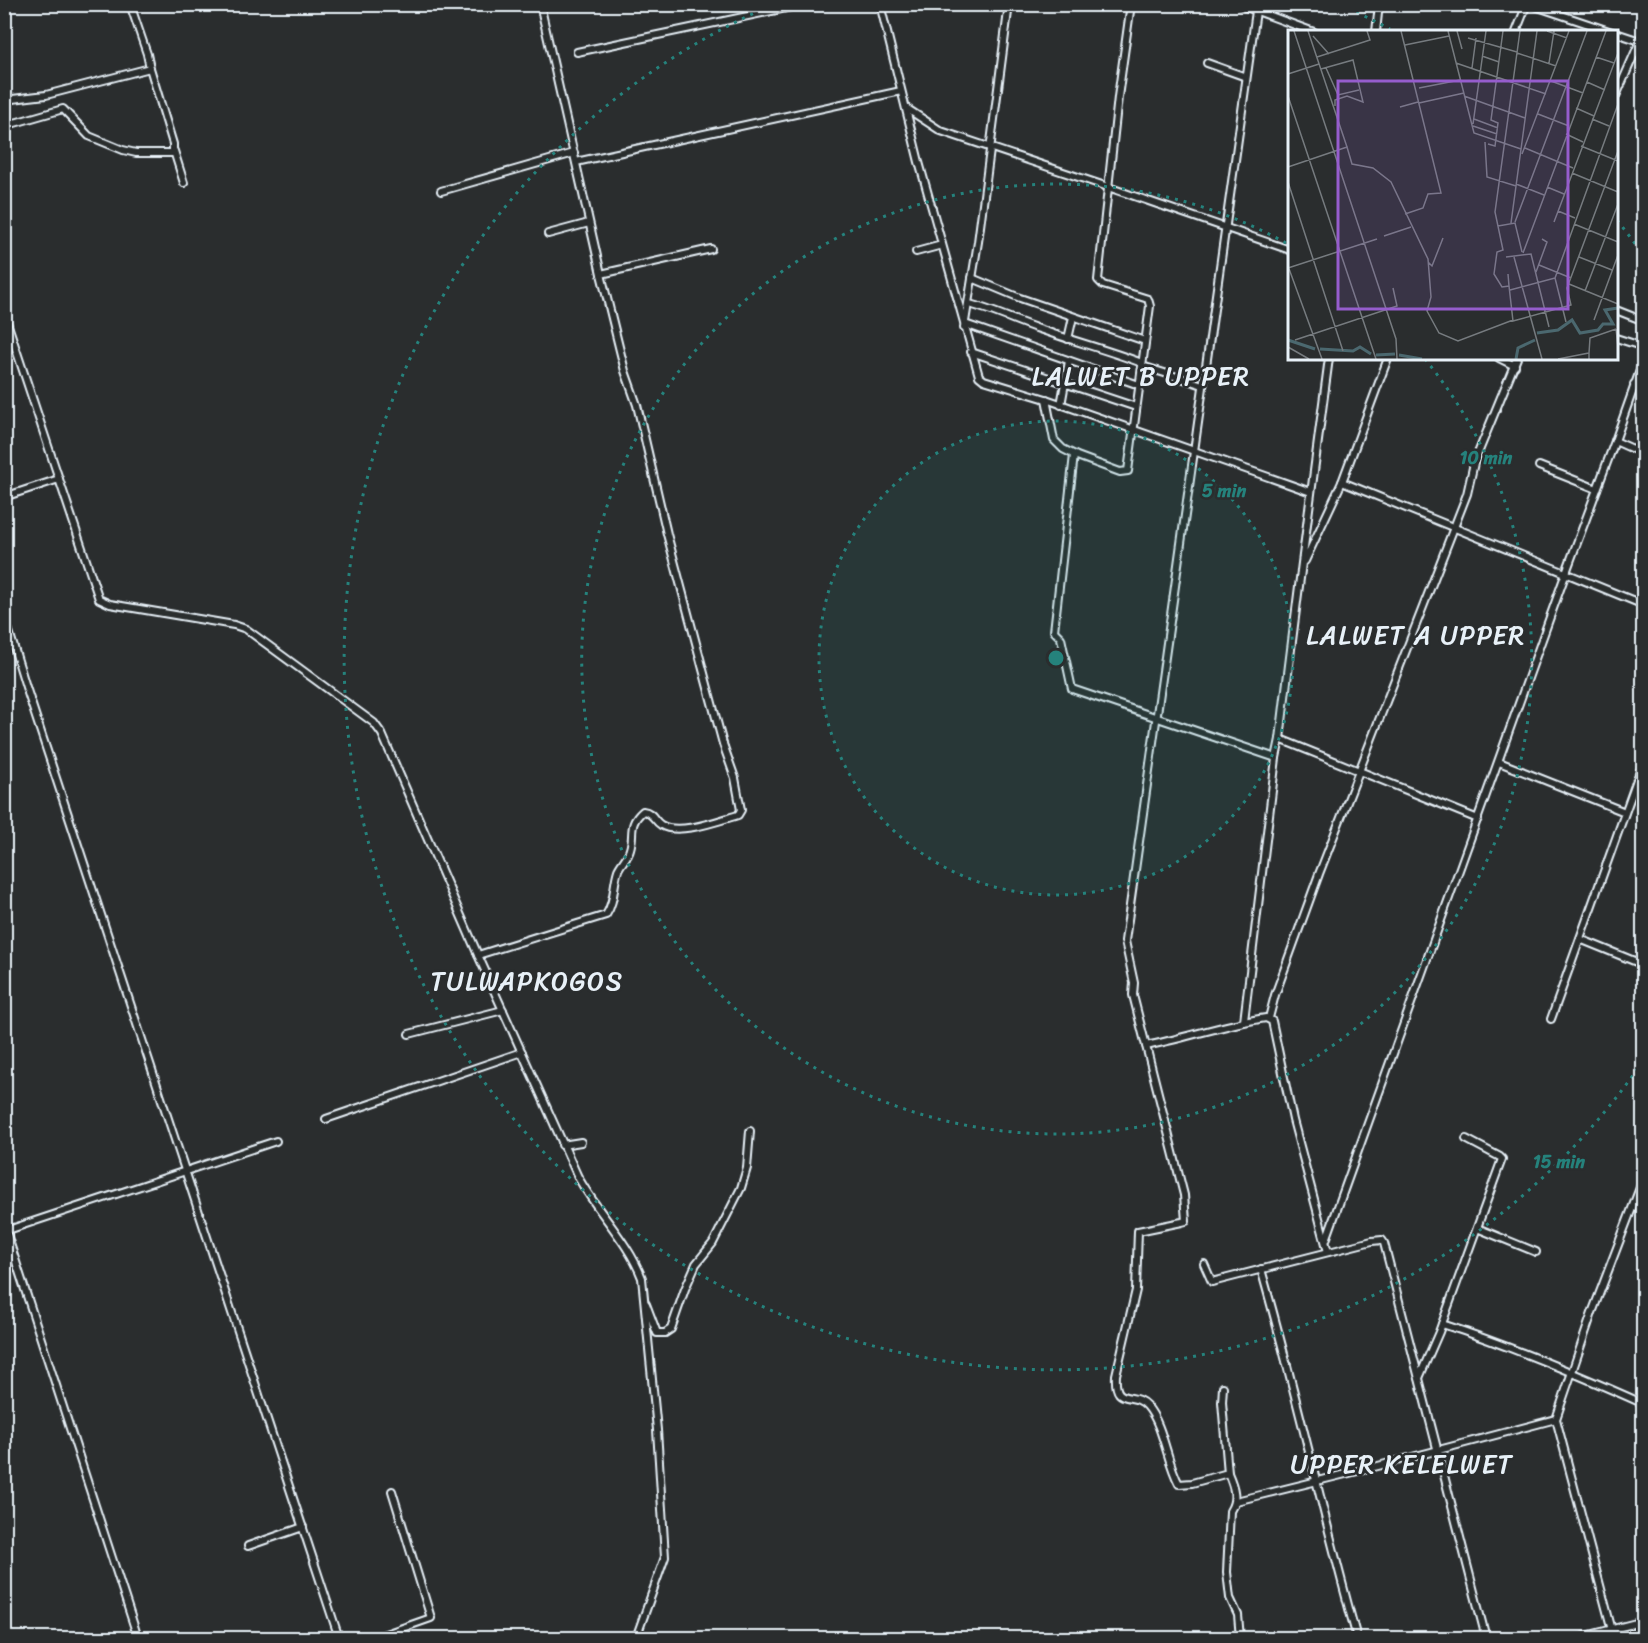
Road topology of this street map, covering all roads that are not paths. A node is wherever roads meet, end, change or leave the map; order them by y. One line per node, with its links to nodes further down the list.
1 (130, 4): 20 (street)
2 (540, 4): 29 (street)
3 (804, 4): 18 (street)
4 (880, 4): 22 (street)
5 (1009, 4): 27 (street)
6 (1131, 4): 32 (street)
7 (1238, 4): 10 (street)
8 (1379, 4): 12 (street)
9 (1528, 4): 13 (street); 14 (street)
10 (1256, 8): 11 (street); 21 (street)
11 (1309, 30)
12 (1376, 30)
13 (1517, 30)
14 (1606, 30)
15 (1644, 32): 17 (street)
16 (1618, 33): 17 (street)
17 (1642, 41): 23 (street)
18 (577, 52)
19 (1207, 63): 21 (street)
20 (150, 68): 24 (street); 28 (street)
21 (1246, 78): 35 (street)
22 (901, 91): 25 (street); 30 (street)
23 (1618, 94)
24 (4, 100)
25 (906, 107): 27 (street); 37 (street)
26 (4, 126): 28 (street)
27 (990, 148): 32 (street); 42 (street)
28 (174, 151): 31 (street)
29 (574, 153): 30 (street); 33 (street)
30 (576, 162): 34 (street)
31 (184, 183)
32 (1108, 187): 35 (street); 51 (street)
33 (441, 191)
34 (589, 223): 36 (street); 41 (street)
35 (1225, 228): 39 (street); 64 (street)
36 (548, 234)
37 (942, 245): 40 (street); 48 (street)
38 (711, 249): 41 (street)
39 (1288, 249)
40 (916, 252)
41 (601, 274): 95 (street)
42 (972, 278): 43 (street); 46 (street)
43 (969, 304): 48 (street); 50 (street)
44 (1618, 310): 47 (street)
45 (4, 314): 76 (street)
46 (1073, 316): 50 (street); 51 (street)
47 (1644, 321)
48 (965, 326): 53 (street); 59 (street)
49 (1618, 338): 52 (street)
50 (1068, 339): 60 (street)
51 (1145, 341): 60 (street)
52 (1644, 347)
53 (971, 352): 62 (street); 67 (street)
54 (1644, 359): 63 (street)
55 (1329, 360): 79 (street)
56 (1387, 360): 77 (street)
57 (1503, 360): 61 (street)
58 (1516, 360): 61 (street)
59 (1069, 361): 62 (street); 65 (street)
60 (1142, 364): 64 (street); 65 (street)
61 (1515, 366): 81 (street)
62 (1065, 383): 68 (street); 69 (street)
63 (1634, 384): 66 (street); 71 (street)
64 (1203, 385): 72 (street)
65 (1138, 386): 69 (street)
66 (1644, 388)
67 (1046, 399): 68 (street); 73 (street)
68 (1061, 405): 70 (street)
69 (1136, 407): 70 (street)
70 (1133, 431): 72 (street); 73 (street)
71 (1616, 441): 74 (street); 78 (street)
72 (1194, 452): 79 (street); 86 (street)
73 (1074, 454): 86 (street)
74 (1644, 454)
75 (1539, 466): 78 (street)
76 (59, 479): 80 (street); 95 (street)
77 (1342, 482): 81 (street); 82 (street)
78 (1597, 489): 83 (street)
79 (1311, 492): 82 (street)
80 (4, 497)
81 (1453, 527): 83 (street); 91 (street)
82 (1303, 564): 87 (street)
83 (1566, 573): 84 (street); 90 (street)
84 (1644, 604)
85 (4, 615): 110 (street)
86 (1158, 718): 88 (street); 102 (street)
87 (1280, 739): 88 (street); 91 (street)
88 (1276, 758): 100 (street)
89 (1644, 760): 92 (street)
90 (1499, 762): 92 (street); 93 (street)
91 (1360, 771): 93 (street); 98 (street)
92 (1625, 812): 94 (street)
93 (1478, 819): 114 (street)
94 (1580, 939): 96 (street); 99 (street)
95 (478, 955): 97 (street)
96 (1644, 965)
97 (503, 1010): 101 (street); 103 (street)
98 (1269, 1018): 100 (street); 114 (street)
99 (1551, 1019)
100 (1244, 1021): 102 (street)
101 (409, 1035)
102 (1146, 1046): 127 (street)
103 (522, 1052): 104 (street); 109 (street)
104 (326, 1119)
105 (750, 1131): 119 (street)
106 (1466, 1139): 112 (street)
107 (276, 1141): 110 (street)
108 (581, 1142): 109 (street)
109 (562, 1145): 119 (street)
110 (186, 1171): 113 (street); 131 (street)
111 (1644, 1177): 121 (street)
112 (1477, 1228): 116 (street); 120 (street)
113 (5, 1229): 135 (street)
114 (1326, 1240): 115 (street)
115 (1328, 1252): 118 (street); 122 (street)
116 (1536, 1252)
117 (1204, 1264): 118 (street)
118 (1261, 1269): 128 (street)
119 (644, 1301): 138 (street)
120 (1442, 1324): 121 (street); 122 (street)
121 (1572, 1372): 124 (street); 125 (street)
122 (1419, 1378): 126 (street)
123 (1223, 1387): 127 (street)
124 (1644, 1404)
125 (1556, 1419): 126 (street); 134 (street)
126 (1437, 1451): 128 (street); 141 (street)
127 (1228, 1473): 130 (street)
128 (1316, 1481): 130 (street); 140 (street)
129 (392, 1491): 137 (street)
130 (1235, 1504): 139 (street)
131 (303, 1527): 132 (street); 136 (street)
132 (249, 1546)
133 (1644, 1622): 134 (street)
134 (1612, 1630): 142 (street); 143 (street)
135 (138, 1638)
136 (339, 1638)
137 (374, 1638)
138 (636, 1638)
139 (1240, 1638)
140 (1357, 1638)
141 (1486, 1638)
142 (1578, 1638)
143 (1614, 1638)

